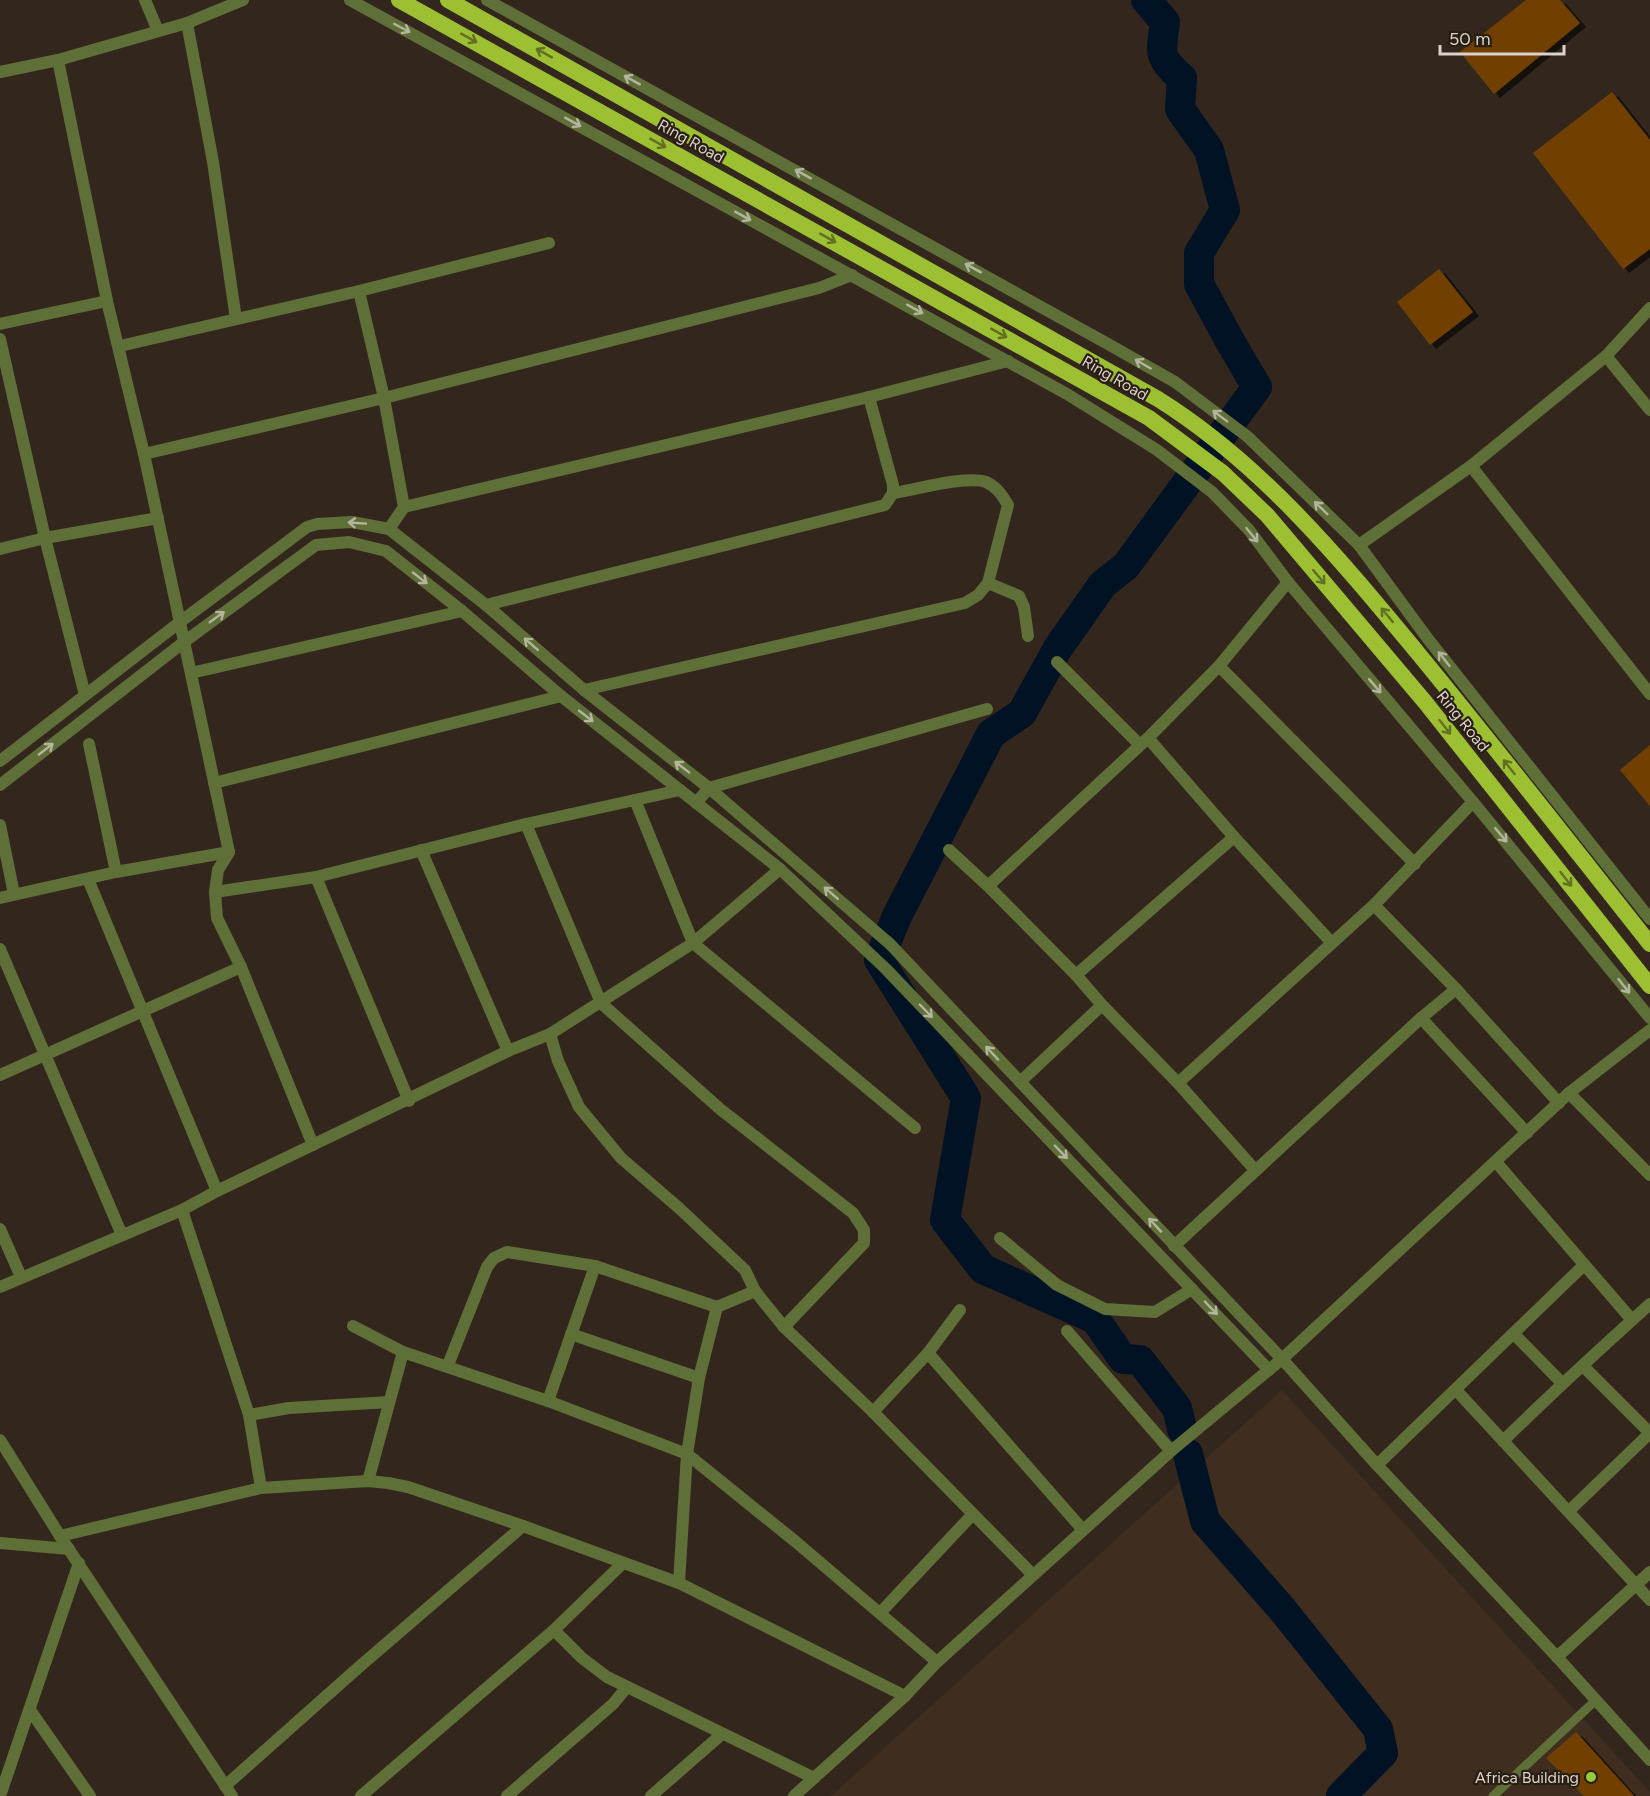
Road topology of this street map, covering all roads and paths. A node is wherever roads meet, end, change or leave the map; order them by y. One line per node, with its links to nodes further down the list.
1 (145, 0): 8 (street)
2 (243, 0): 7 (street)
3 (350, 0): 12 (street, one-way to 12)
4 (399, 0): 82 (highway, Ring Road, one-way to 82)
5 (447, 0): 78 (highway, Ring Road, one-way to 5)
6 (488, 0): 32 (street, one-way to 6)
7 (187, 23): 8 (street); 16 (street)
8 (158, 31): 9 (street)
9 (58, 60): 10 (street); 14 (street)
10 (0, 72)
11 (549, 243): 13 (street)
12 (852, 276): 21 (street, one-way to 21); 23 (street)
13 (359, 291): 16 (street); 23 (street)
14 (107, 301): 17 (street); 19 (street)
15 (1650, 308): 20 (street)
16 (236, 319): 19 (street)
17 (0, 324)
18 (0, 339): 31 (street)
19 (120, 346): 25 (street)
20 (1606, 356): 24 (street); 26 (street)
21 (1008, 361): 22 (street); 34 (street, one-way to 34)
22 (870, 397): 27 (street); 28 (street)
23 (384, 398): 25 (street); 28 (street)
24 (1650, 410)
25 (144, 454): 29 (street)
26 (1471, 466): 32 (street); 45 (street)
27 (893, 493): 35 (street); 36 (street)
28 (404, 507): 30 (street)
29 (158, 518): 31 (street); 38 (street)
30 (389, 529): 36 (street); 38 (street, one-way to 38)
31 (45, 538): 33 (street); 46 (street)
32 (1359, 545): 75 (street, one-way to 32)
33 (0, 549)
34 (1288, 582): 42 (street); 57 (street, one-way to 57)
35 (988, 583): 39 (street); 44 (street)
36 (486, 605): 44 (street, one-way to 36)
37 (462, 611): 40 (street, one-way to 37); 43 (street); 47 (street)
38 (180, 622): 40 (street); 46 (street)
39 (1028, 636)
40 (184, 642): 43 (street); 53 (street, one-way to 40)
41 (1057, 662): 49 (street)
42 (1219, 666): 49 (street); 65 (street)
43 (191, 673): 52 (street)
44 (584, 690): 54 (street, one-way to 44)
45 (1650, 694)
46 (85, 695): 51 (street)
47 (561, 696): 52 (street); 55 (street, one-way to 55)
48 (987, 709): 54 (street)
49 (1144, 742): 61 (street); 70 (street)
50 (89, 744): 67 (street)
51 (0, 761)
52 (214, 783): 64 (street)
53 (0, 785)
54 (709, 788): 58 (street); 94 (street, one-way to 54)
55 (680, 790): 56 (street); 58 (street)
56 (635, 800): 59 (street); 76 (street)
57 (1473, 802): 65 (street); 88 (street, one-way to 88)
58 (696, 803): 66 (street)
59 (526, 824): 62 (street); 84 (street)
60 (0, 825): 72 (street)
61 (1234, 837): 77 (street); 81 (street)
62 (421, 850): 68 (street); 91 (street)
63 (949, 850): 70 (street)
64 (229, 852): 67 (street); 71 (street)
65 (1415, 864): 74 (street)
66 (780, 869): 76 (street); 115 (street, one-way to 115)
67 (116, 872): 69 (street)
68 (316, 877): 71 (street); 97 (street)
69 (88, 879): 72 (street); 86 (street)
70 (988, 886): 81 (street)
71 (215, 892): 80 (street)
72 (14, 894): 73 (street)
73 (0, 898)
74 (1374, 904): 77 (street); 83 (street)
75 (1650, 919)
76 (693, 943): 84 (street); 99 (street)
77 (1332, 943): 95 (street)
78 (1650, 944)
79 (0, 949): 92 (street)
80 (241, 967): 86 (street); 101 (street)
81 (1076, 975): 85 (street)
82 (1650, 986)
83 (1456, 989): 87 (street); 98 (street)
84 (601, 1003): 90 (street); 122 (street)
85 (1102, 1005): 94 (street); 95 (street)
86 (144, 1011): 92 (street); 105 (street)
87 (1421, 1018): 100 (street); 103 (street)
88 (1650, 1018)
89 (1650, 1030): 96 (street)
90 (550, 1034): 91 (street); 116 (street)
91 (508, 1051): 97 (street)
92 (44, 1055): 93 (street); 108 (street)
93 (0, 1075)
94 (1020, 1082): 110 (street, one-way to 94)
95 (1178, 1083): 103 (street)
96 (1569, 1093): 98 (street); 104 (street)
97 (408, 1101): 101 (street)
98 (1559, 1103): 100 (street)
99 (915, 1128)
100 (1527, 1133): 102 (street)
101 (313, 1145): 105 (street)
102 (1496, 1162): 111 (street); 128 (street)
103 (1255, 1170): 110 (street)
104 (1650, 1175)
105 (217, 1191): 106 (street)
106 (182, 1210): 108 (street); 138 (street)
107 (0, 1229): 113 (street)
108 (122, 1235): 113 (street)
109 (1000, 1239): 115 (street)
110 (1174, 1246): 128 (street)
111 (1584, 1265): 120 (street); 125 (street)
112 (595, 1266): 118 (street); 124 (street); 129 (street)
113 (21, 1277): 114 (street)
114 (0, 1287)
115 (1192, 1289): 131 (street, one-way to 131)
116 (755, 1291): 118 (street); 122 (street)
117 (1650, 1304): 120 (street)
118 (717, 1307): 132 (street)
119 (960, 1310): 127 (street)
120 (1632, 1320): 130 (street)
121 (353, 1326): 126 (street)
122 (784, 1327): 137 (street)
123 (1067, 1331): 142 (street)
124 (571, 1334): 132 (street); 135 (street)
125 (1514, 1334): 133 (street); 134 (street)
126 (403, 1352): 129 (street); 136 (street)
127 (928, 1353): 137 (street); 150 (street)
128 (1282, 1359): 131 (street); 144 (street)
129 (448, 1365): 135 (street)
130 (1583, 1366): 133 (street); 139 (street)
131 (1269, 1370): 142 (street)
132 (699, 1378): 143 (street)
133 (1562, 1383): 141 (street)
134 (1456, 1390): 141 (street); 144 (street)
135 (548, 1401): 143 (street)
136 (389, 1402): 138 (street); 145 (street)
137 (873, 1412): 148 (street)
138 (249, 1415): 146 (street)
139 (1650, 1433): 147 (street)
140 (0, 1440): 151 (street)
141 (1503, 1442): 147 (street)
142 (1171, 1451): 150 (street)
143 (687, 1454): 158 (street); 161 (street)
144 (1377, 1465): 163 (street)
145 (368, 1481): 146 (street); 149 (street)
146 (261, 1488): 151 (street)
147 (1569, 1511): 159 (street)
148 (972, 1515): 157 (street); 161 (street)
149 (523, 1526): 155 (street); 172 (street)
150 (1083, 1530): 157 (street)
151 (60, 1536): 153 (street)
152 (0, 1543): 153 (street)
153 (69, 1549): 154 (street)
154 (79, 1563): 168 (street); 172 (street)
155 (623, 1563): 158 (street); 162 (street)
156 (1650, 1572): 159 (street)
157 (1033, 1575): 164 (street)
158 (679, 1583): 166 (street)
159 (1636, 1586): 160 (street); 163 (street)
160 (1650, 1600)
161 (880, 1613): 164 (street)
162 (554, 1630): 165 (street); 175 (street)
163 (1557, 1657): 167 (street)
164 (937, 1662): 166 (street)
165 (627, 1687): 169 (street); 176 (street)
166 (905, 1696): 171 (street)
167 (1596, 1700): 170 (street); 179 (lane)
168 (30, 1710): 173 (street); 174 (street)
169 (722, 1734): 171 (street); 177 (street)
170 (1650, 1760)
171 (814, 1778): 178 (street)
172 (228, 1791)
173 (0, 1796)
174 (90, 1796)
175 (361, 1796)
176 (507, 1796)
177 (651, 1796)
178 (794, 1796)
179 (1493, 1796)

